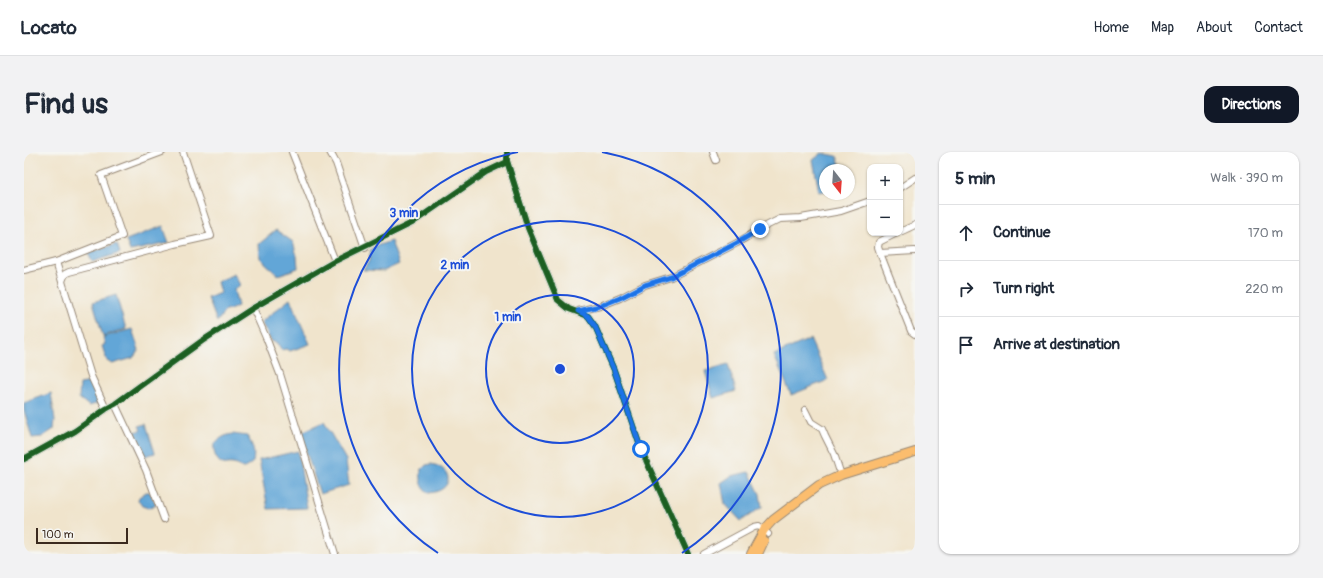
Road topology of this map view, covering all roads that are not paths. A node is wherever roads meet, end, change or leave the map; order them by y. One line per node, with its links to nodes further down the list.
1 (162, 152): 19 (street)
2 (183, 152): 21 (street)
3 (292, 152): 18 (street)
4 (330, 152): 15 (street)
5 (507, 152): 23 (street)
6 (713, 152): 7 (street)
7 (716, 160)
8 (505, 163): 15 (street)
9 (915, 178): 10 (street)
10 (903, 186)
11 (867, 202): 23 (street)
12 (915, 224): 13 (street)
13 (903, 230)
14 (891, 236): 17 (street)
15 (365, 248): 18 (street)
16 (915, 251): 17 (street)
17 (880, 253): 24 (street)
18 (335, 261): 22 (street)
19 (56, 262): 20 (street); 21 (street)
20 (24, 270)
21 (62, 281): 26 (street)
22 (253, 308): 25 (street); 34 (street)
23 (578, 311): 35 (street)
24 (915, 334)
25 (115, 404): 26 (street); 32 (street)
26 (106, 409): 30 (street)
27 (805, 410): 31 (street)
28 (915, 452): 31 (main road)
29 (915, 458): 33 (main road)
30 (24, 459)
31 (841, 475): 33 (main road)
32 (164, 519)
33 (766, 532): 36 (street); 37 (main road); 38 (main road)
34 (334, 554)
35 (688, 554)
36 (704, 554)
37 (751, 554)
38 (758, 554)

